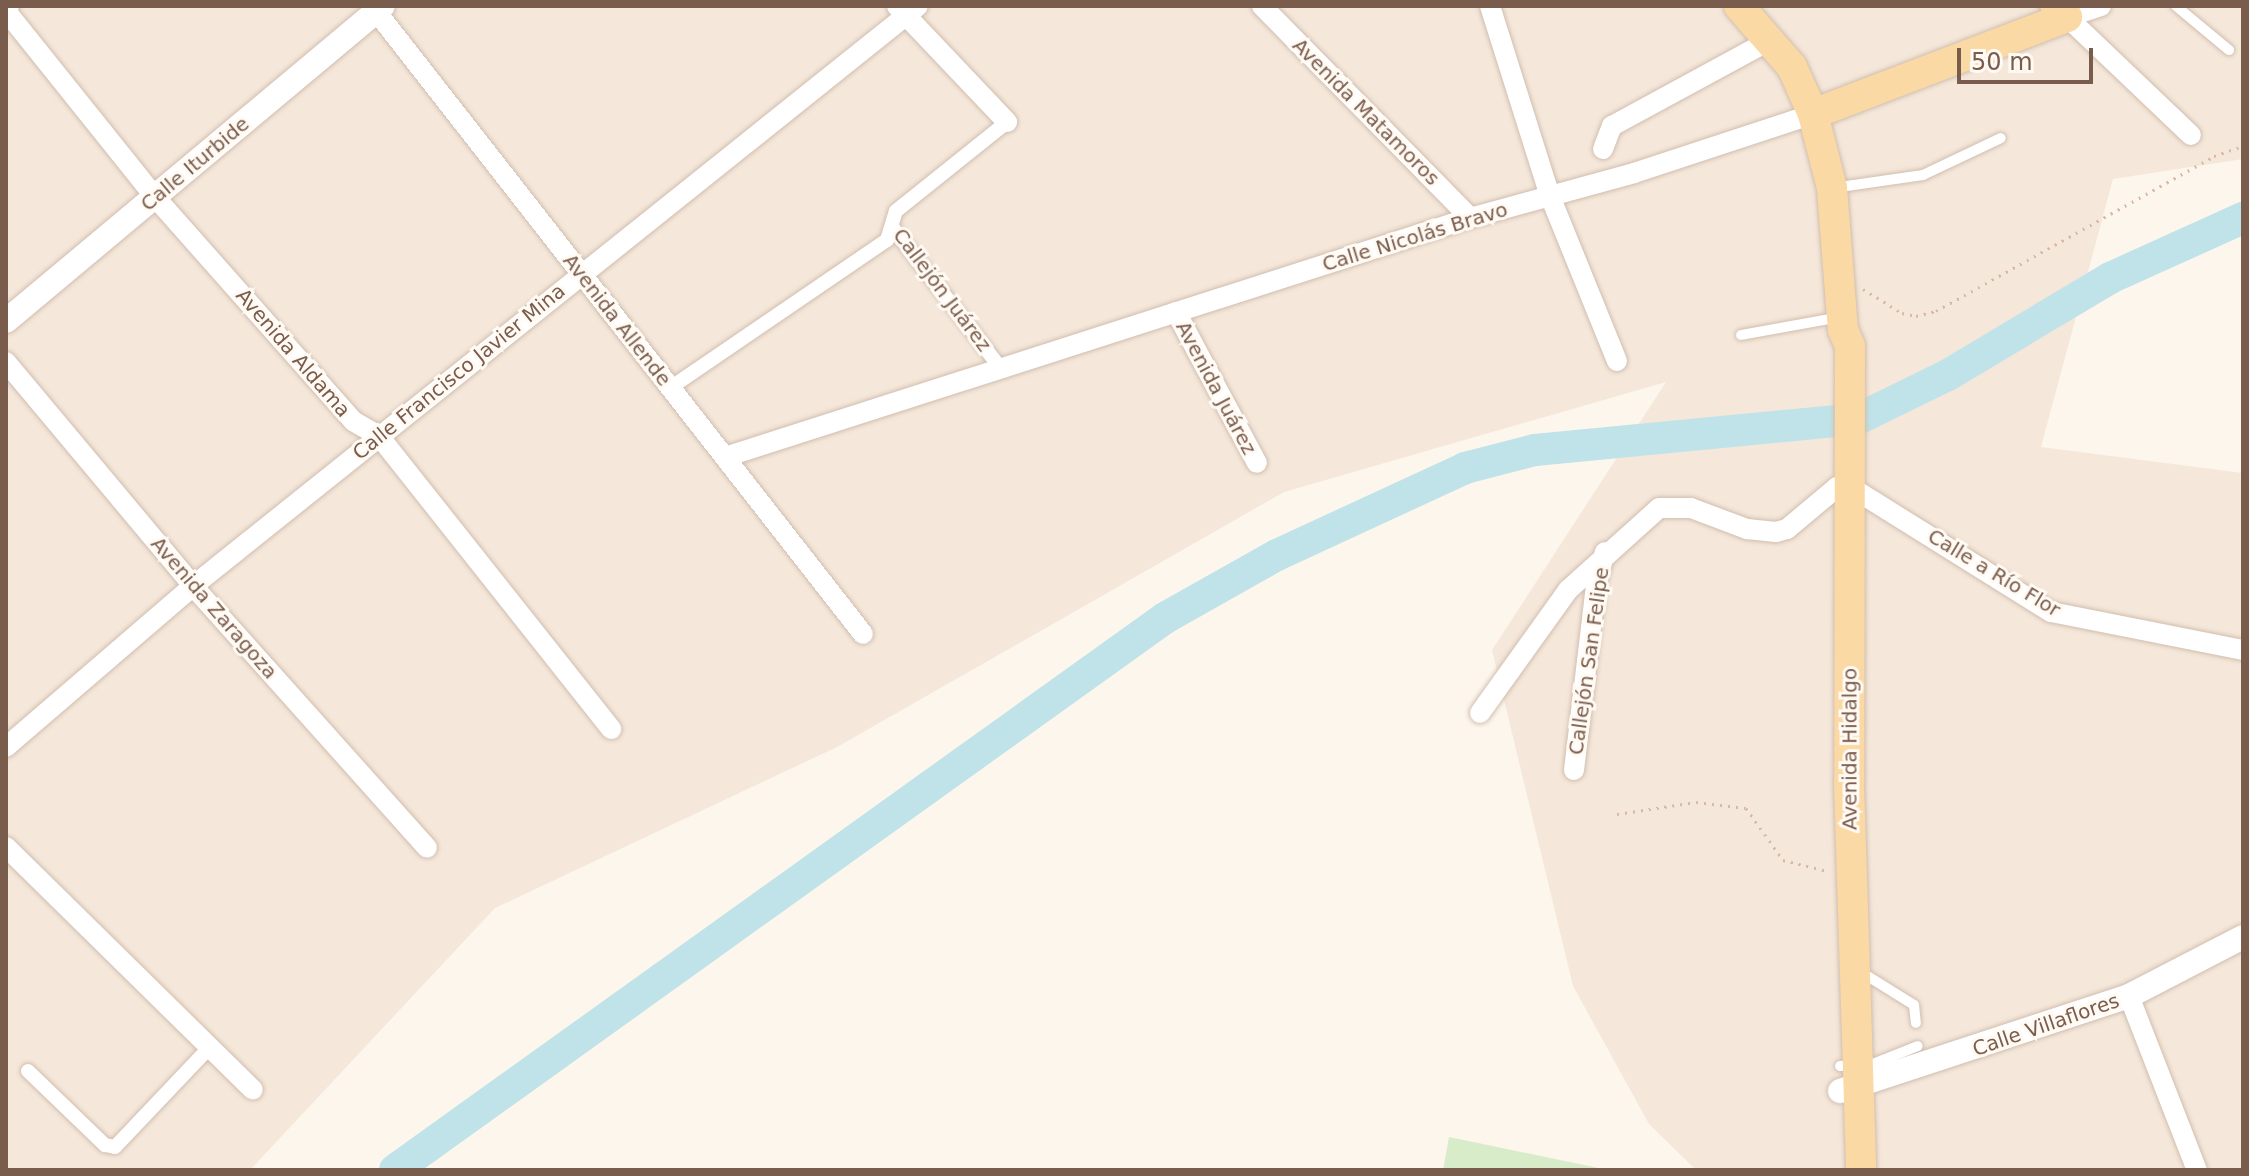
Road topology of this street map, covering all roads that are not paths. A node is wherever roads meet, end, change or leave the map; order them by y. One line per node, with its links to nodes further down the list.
1 (1262, 6): 20 (street, Avenida Matamoros)
2 (1490, 6): 18 (street)
3 (1739, 6): 10 (main road, Avenida Hidalgo)
4 (2101, 6): 9 (street, Calle Nicolás Bravo)
5 (2176, 6): 11 (lane)
6 (6, 8): 19 (street, Avenida Aldama)
7 (377, 8): 19 (street, Calle Iturbide); 22 (street, Avenida Allende)
8 (907, 9): 13 (street, Callejón Juárez); 22 (street, Calle Francisco Javier Mina)
9 (2061, 12): 12 (main road, Calle Nicolás Bravo); 14 (street)
10 (1772, 39): 12 (main road, Avenida Hidalgo); 16 (street)
11 (2229, 50)
12 (1813, 114): 17 (main road, Avenida Hidalgo); 18 (street, Calle Nicolás Bravo)
13 (1007, 122): 21 (street, Callejón Juárez)
14 (2191, 135)
15 (2001, 138): 17 (lane)
16 (1603, 149)
17 (1832, 188): 26 (main road, Avenida Hidalgo)
18 (1550, 196): 20 (street, Calle Nicolás Bravo); 27 (street)
19 (155, 197): 24 (street, Calle Iturbide); 31 (street, Avenida Aldama)
20 (1470, 218): 23 (street, Calle Nicolás Bravo)
21 (893, 228): 29 (street, Callejón Juárez); 30 (street)
22 (581, 274): 30 (street, Avenida Allende); 31 (street, Calle Francisco Javier Mina)
23 (1176, 312): 29 (street, Calle Nicolás Bravo); 33 (street, Avenida Juárez)
24 (6, 321)
25 (1741, 335): 26 (lane)
26 (1843, 335): 34 (main road, Avenida Hidalgo)
27 (1617, 361)
28 (6, 362): 36 (street, Avenida Zaragoza)
29 (1001, 369): 32 (street, Calle Nicolás Bravo)
30 (670, 388): 32 (street, Avenida Allende)
31 (379, 436): 36 (street, Calle Francisco Javier Mina); 40 (street, Avenida Aldama)
32 (725, 457): 37 (street, Avenida Allende)
33 (1257, 463)
34 (1843, 474): 35 (street); 38 (street, Calle a Río Flor); 46 (main road, Avenida Hidalgo); 46 (main road, Avenida Hidalgo)
35 (1605, 552): 39 (street); 42 (street, Callejón San Felipe)
36 (193, 586): 41 (street, Calle Francisco Javier Mina); 44 (street, Avenida Zaragoza)
37 (863, 634)
38 (2243, 650)
39 (1480, 713)
40 (611, 729)
41 (6, 747)
42 (1574, 770)
43 (6, 847): 50 (street)
44 (427, 848)
45 (2243, 937): 47 (street, Calle Villaflores)
46 (1847, 969): 48 (lane); 52 (main road, Avenida Hidalgo)
47 (2129, 996): 52 (street, Calle Villaflores); 57 (street)
48 (1916, 1023)
49 (1918, 1046): 52 (lane)
50 (210, 1047): 51 (street); 53 (street)
51 (28, 1071)
52 (1853, 1079): 54 (main road, Avenida Hidalgo); 55 (main road, Avenida Hidalgo); 56 (street)
53 (253, 1090)
54 (1843, 1170)
55 (1861, 1170)
56 (1875, 1170)
57 (2197, 1170)

